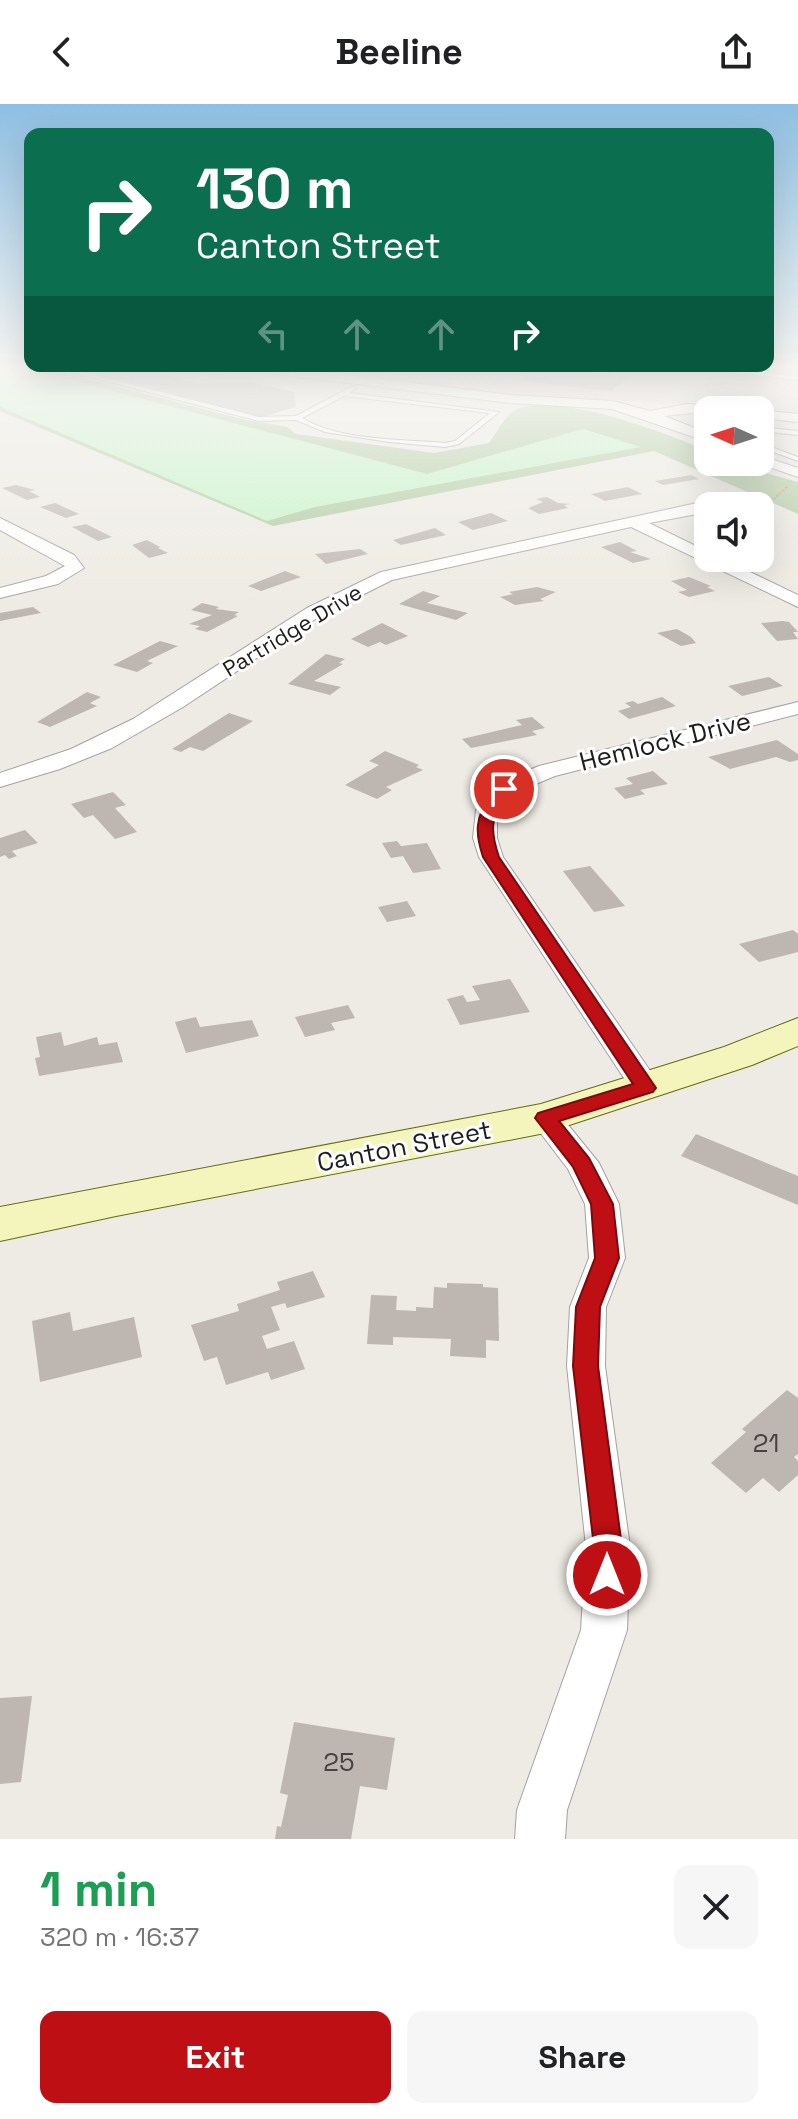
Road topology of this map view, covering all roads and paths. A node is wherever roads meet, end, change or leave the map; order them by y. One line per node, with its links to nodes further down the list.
1 (774, 450): 2 (lane)
2 (798, 459)
3 (774, 464): 4 (street)
4 (798, 473)
5 (798, 482): 6 (path)
6 (774, 499)
7 (694, 509): 8 (street, Partridge Drive)
8 (633, 522): 11 (street); 13 (street, Partridge Drive)
9 (0, 523): 10 (street)
10 (0, 593)
11 (798, 602)
12 (798, 708): 15 (street, Hemlock Drive)
13 (0, 780)
14 (798, 1031): 15 (main road, Canton Street)
15 (646, 1088): 16 (main road, Canton Street)
16 (545, 1118): 17 (main road, Canton Street); 18 (street)
17 (0, 1224)
18 (540, 1839)

